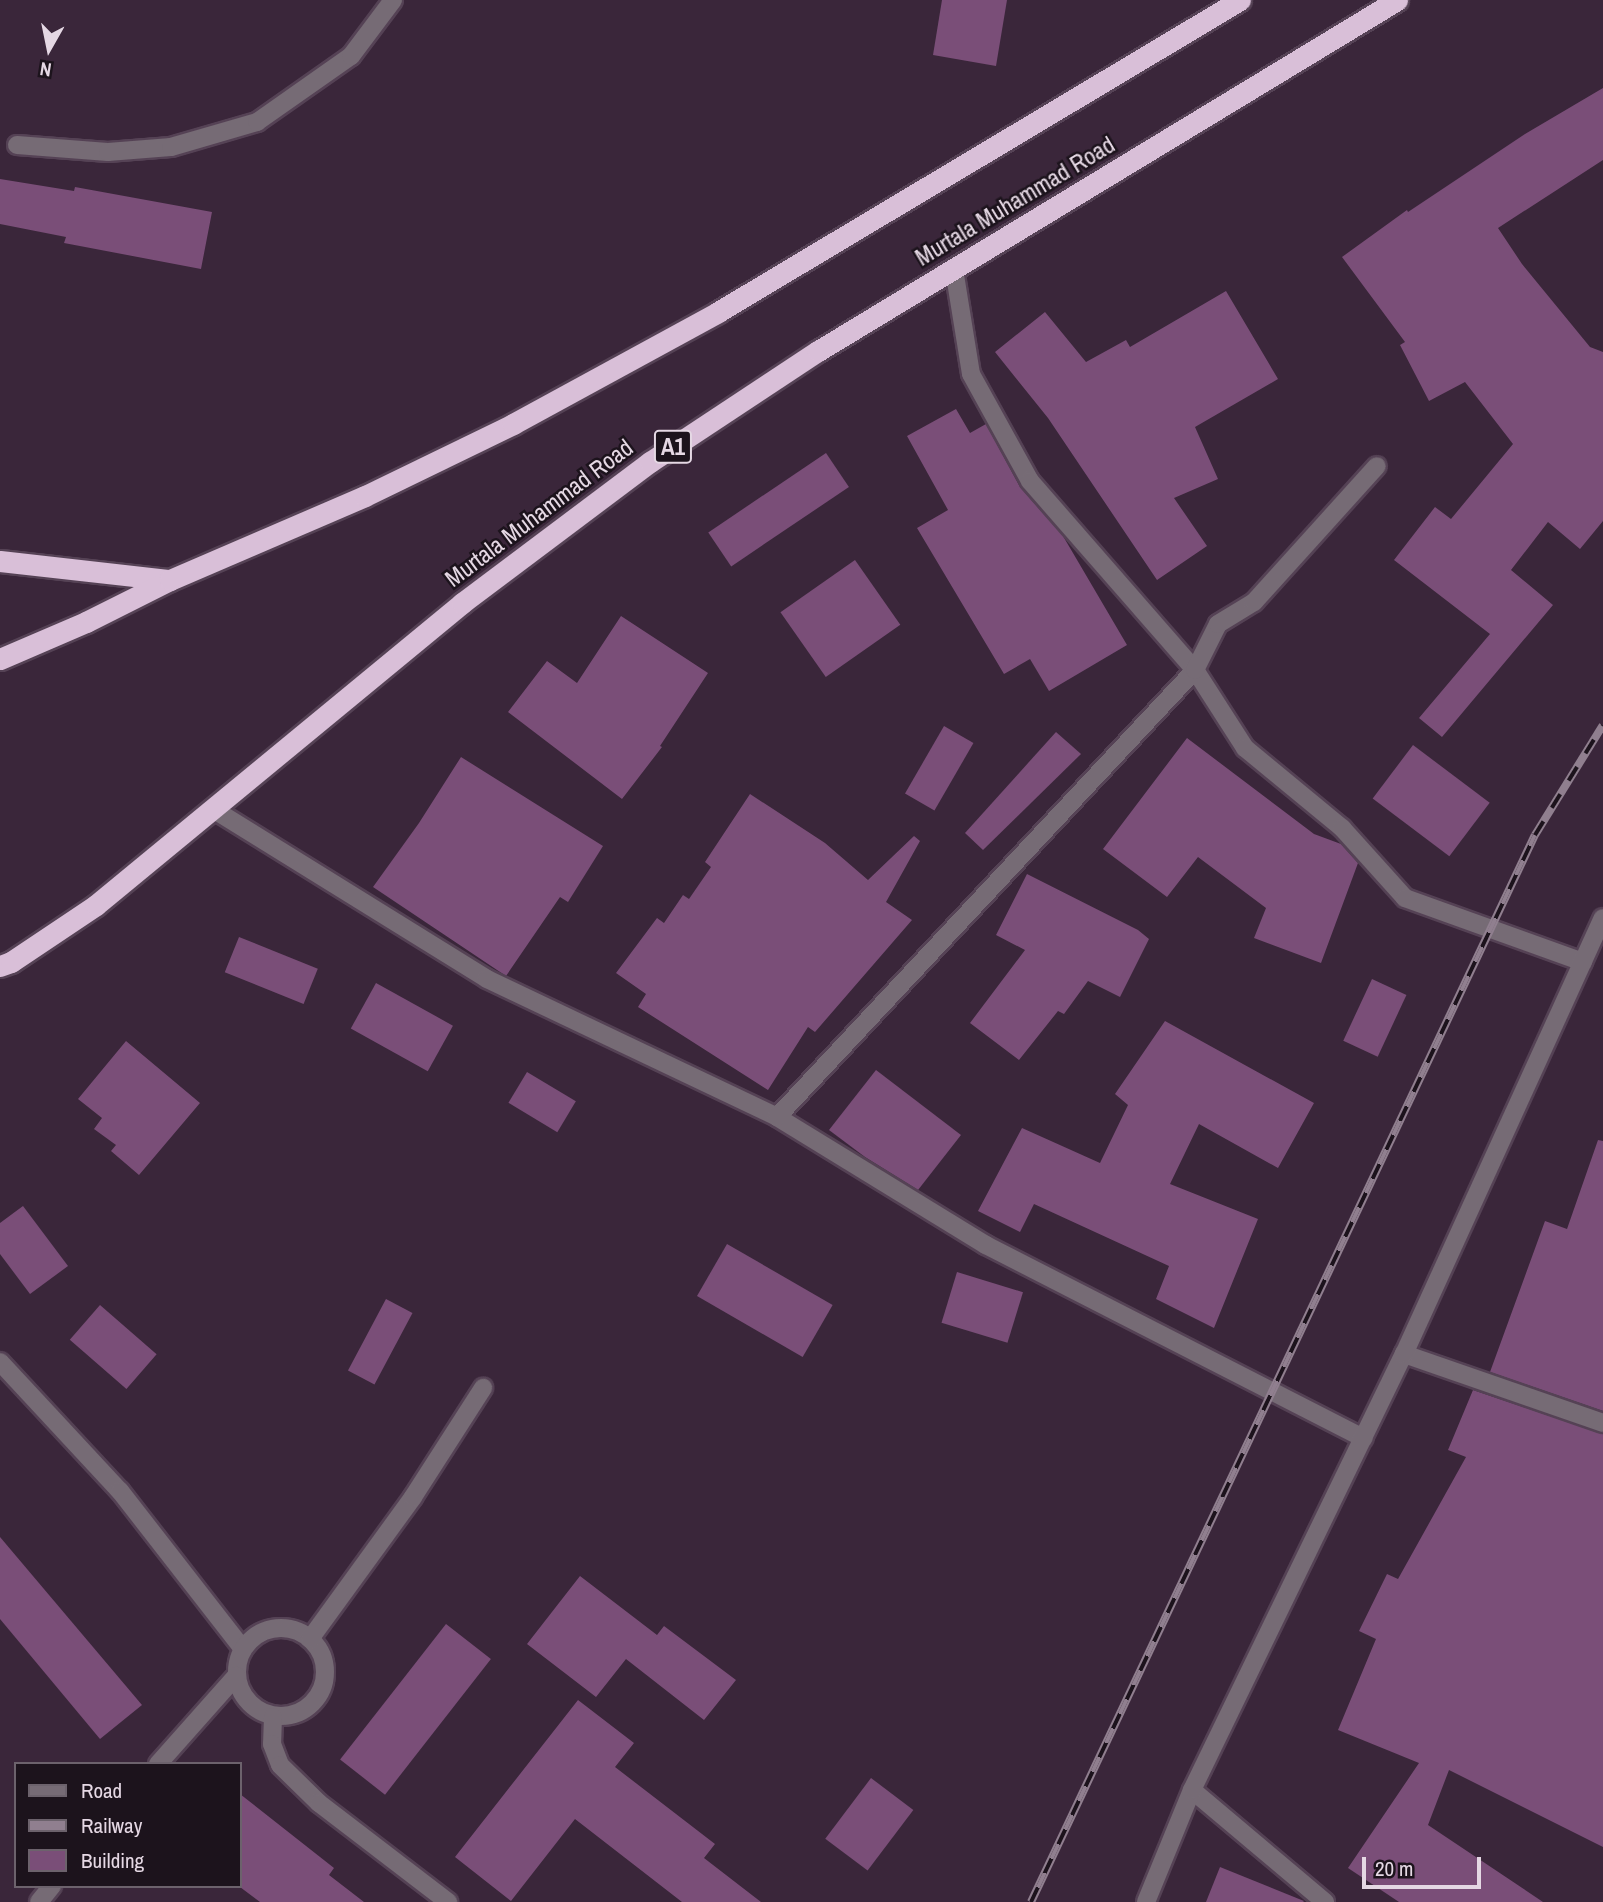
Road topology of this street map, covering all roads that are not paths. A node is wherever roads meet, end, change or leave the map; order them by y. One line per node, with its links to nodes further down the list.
1 (393, 0): 4 (street)
2 (1240, 0): 8 (highway)
3 (1397, 0): 5 (highway, Murtala Muhammad Road / A1)
4 (17, 145)
5 (954, 268): 10 (street); 11 (highway, Murtala Muhammad Road / A1)
6 (1377, 466): 10 (street)
7 (0, 561): 8 (highway)
8 (170, 580): 9 (highway)
9 (0, 659)
10 (1195, 670): 13 (street); 15 (street)
11 (213, 809): 14 (highway, Murtala Muhammad Road / A1); 15 (street)
12 (1603, 919): 13 (street)
13 (1583, 962): 16 (street)
14 (0, 966)
15 (777, 1117): 20 (street)
16 (1404, 1353): 19 (street); 20 (street)
17 (0, 1362): 22 (street)
18 (483, 1388): 21 (street)
19 (1603, 1423)
20 (1363, 1438): 26 (street)
21 (310, 1639): 22 (street); 24 (street)
22 (243, 1649): 23 (street)
23 (236, 1676): 24 (street); 25 (street)
24 (274, 1717): 29 (street)
25 (160, 1762)
26 (1192, 1790): 30 (street); 31 (street)
27 (50, 1888): 28 (street)
28 (39, 1902)
29 (448, 1902)
30 (1146, 1902)
31 (1325, 1902)

